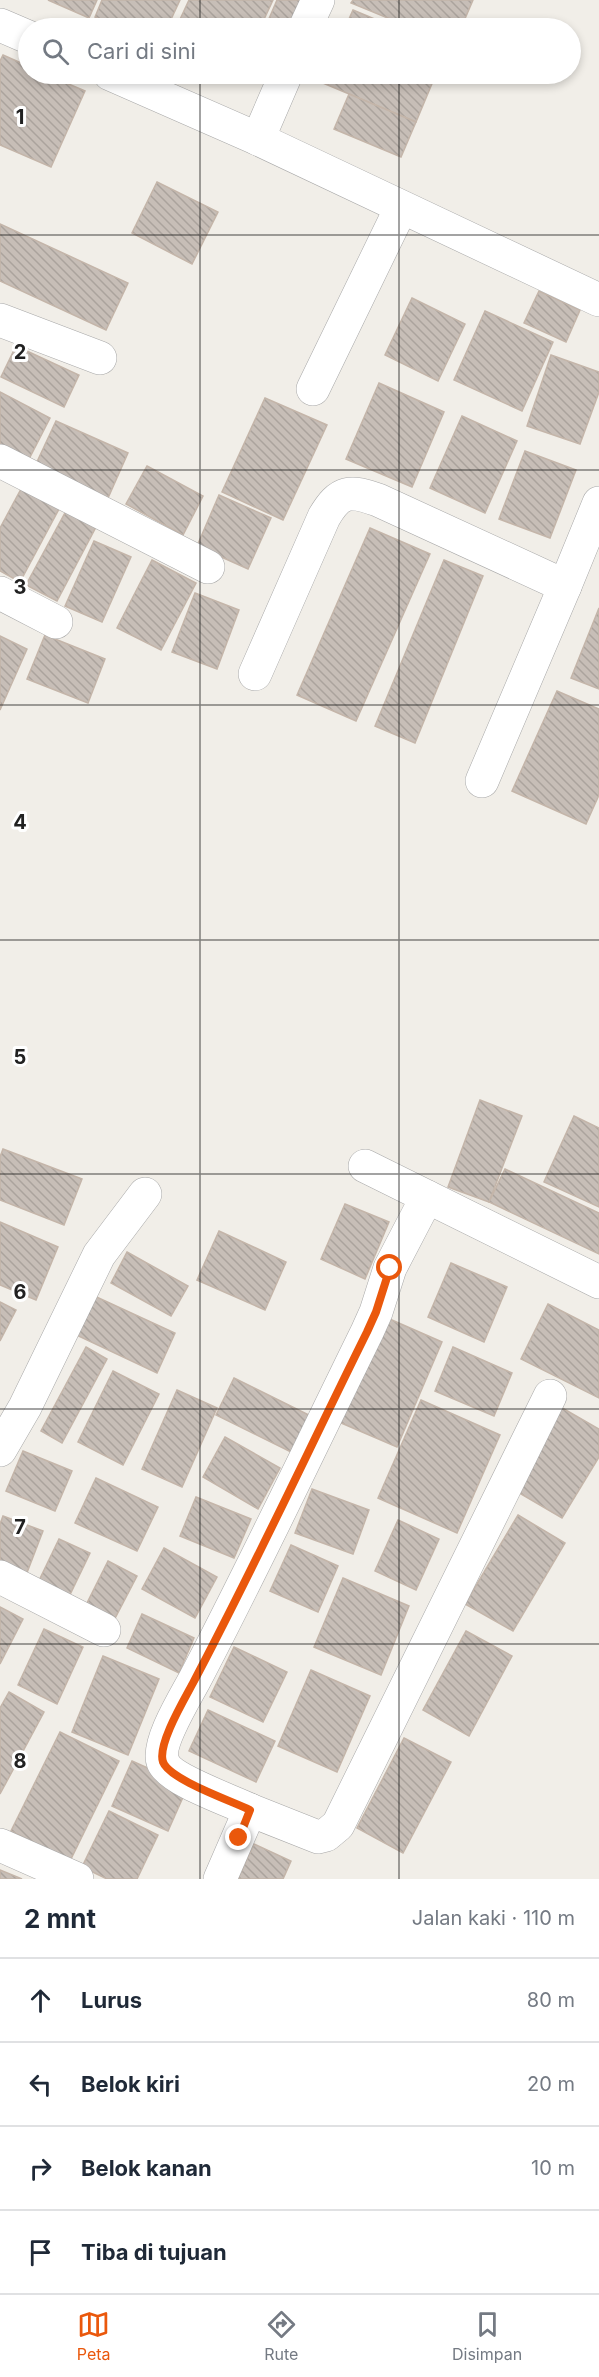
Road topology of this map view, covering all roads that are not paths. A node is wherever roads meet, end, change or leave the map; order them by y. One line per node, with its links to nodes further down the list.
1 (318, 0): 2 (street)
2 (310, 18)
3 (0, 25): 4 (street)
4 (18, 33)
5 (133, 84): 7 (street)
6 (282, 84): 7 (street)
7 (258, 139): 8 (street)
8 (401, 208): 9 (street); 12 (street)
9 (599, 300)
10 (0, 320): 11 (street)
11 (100, 358)
12 (314, 389)
13 (0, 461): 15 (street)
14 (599, 503): 16 (street)
15 (208, 567)
16 (565, 586): 19 (street); 20 (street)
17 (0, 593): 18 (street)
18 (56, 622)
19 (255, 674)
20 (482, 781)
21 (365, 1166): 23 (street)
22 (146, 1194): 26 (street)
23 (427, 1197): 24 (street); 29 (street)
24 (599, 1282)
25 (550, 1396): 29 (street)
26 (0, 1450)
27 (0, 1577): 28 (street)
28 (104, 1630)
29 (250, 1810): 32 (street)
30 (0, 1845): 31 (street)
31 (77, 1879)
32 (220, 1879)

